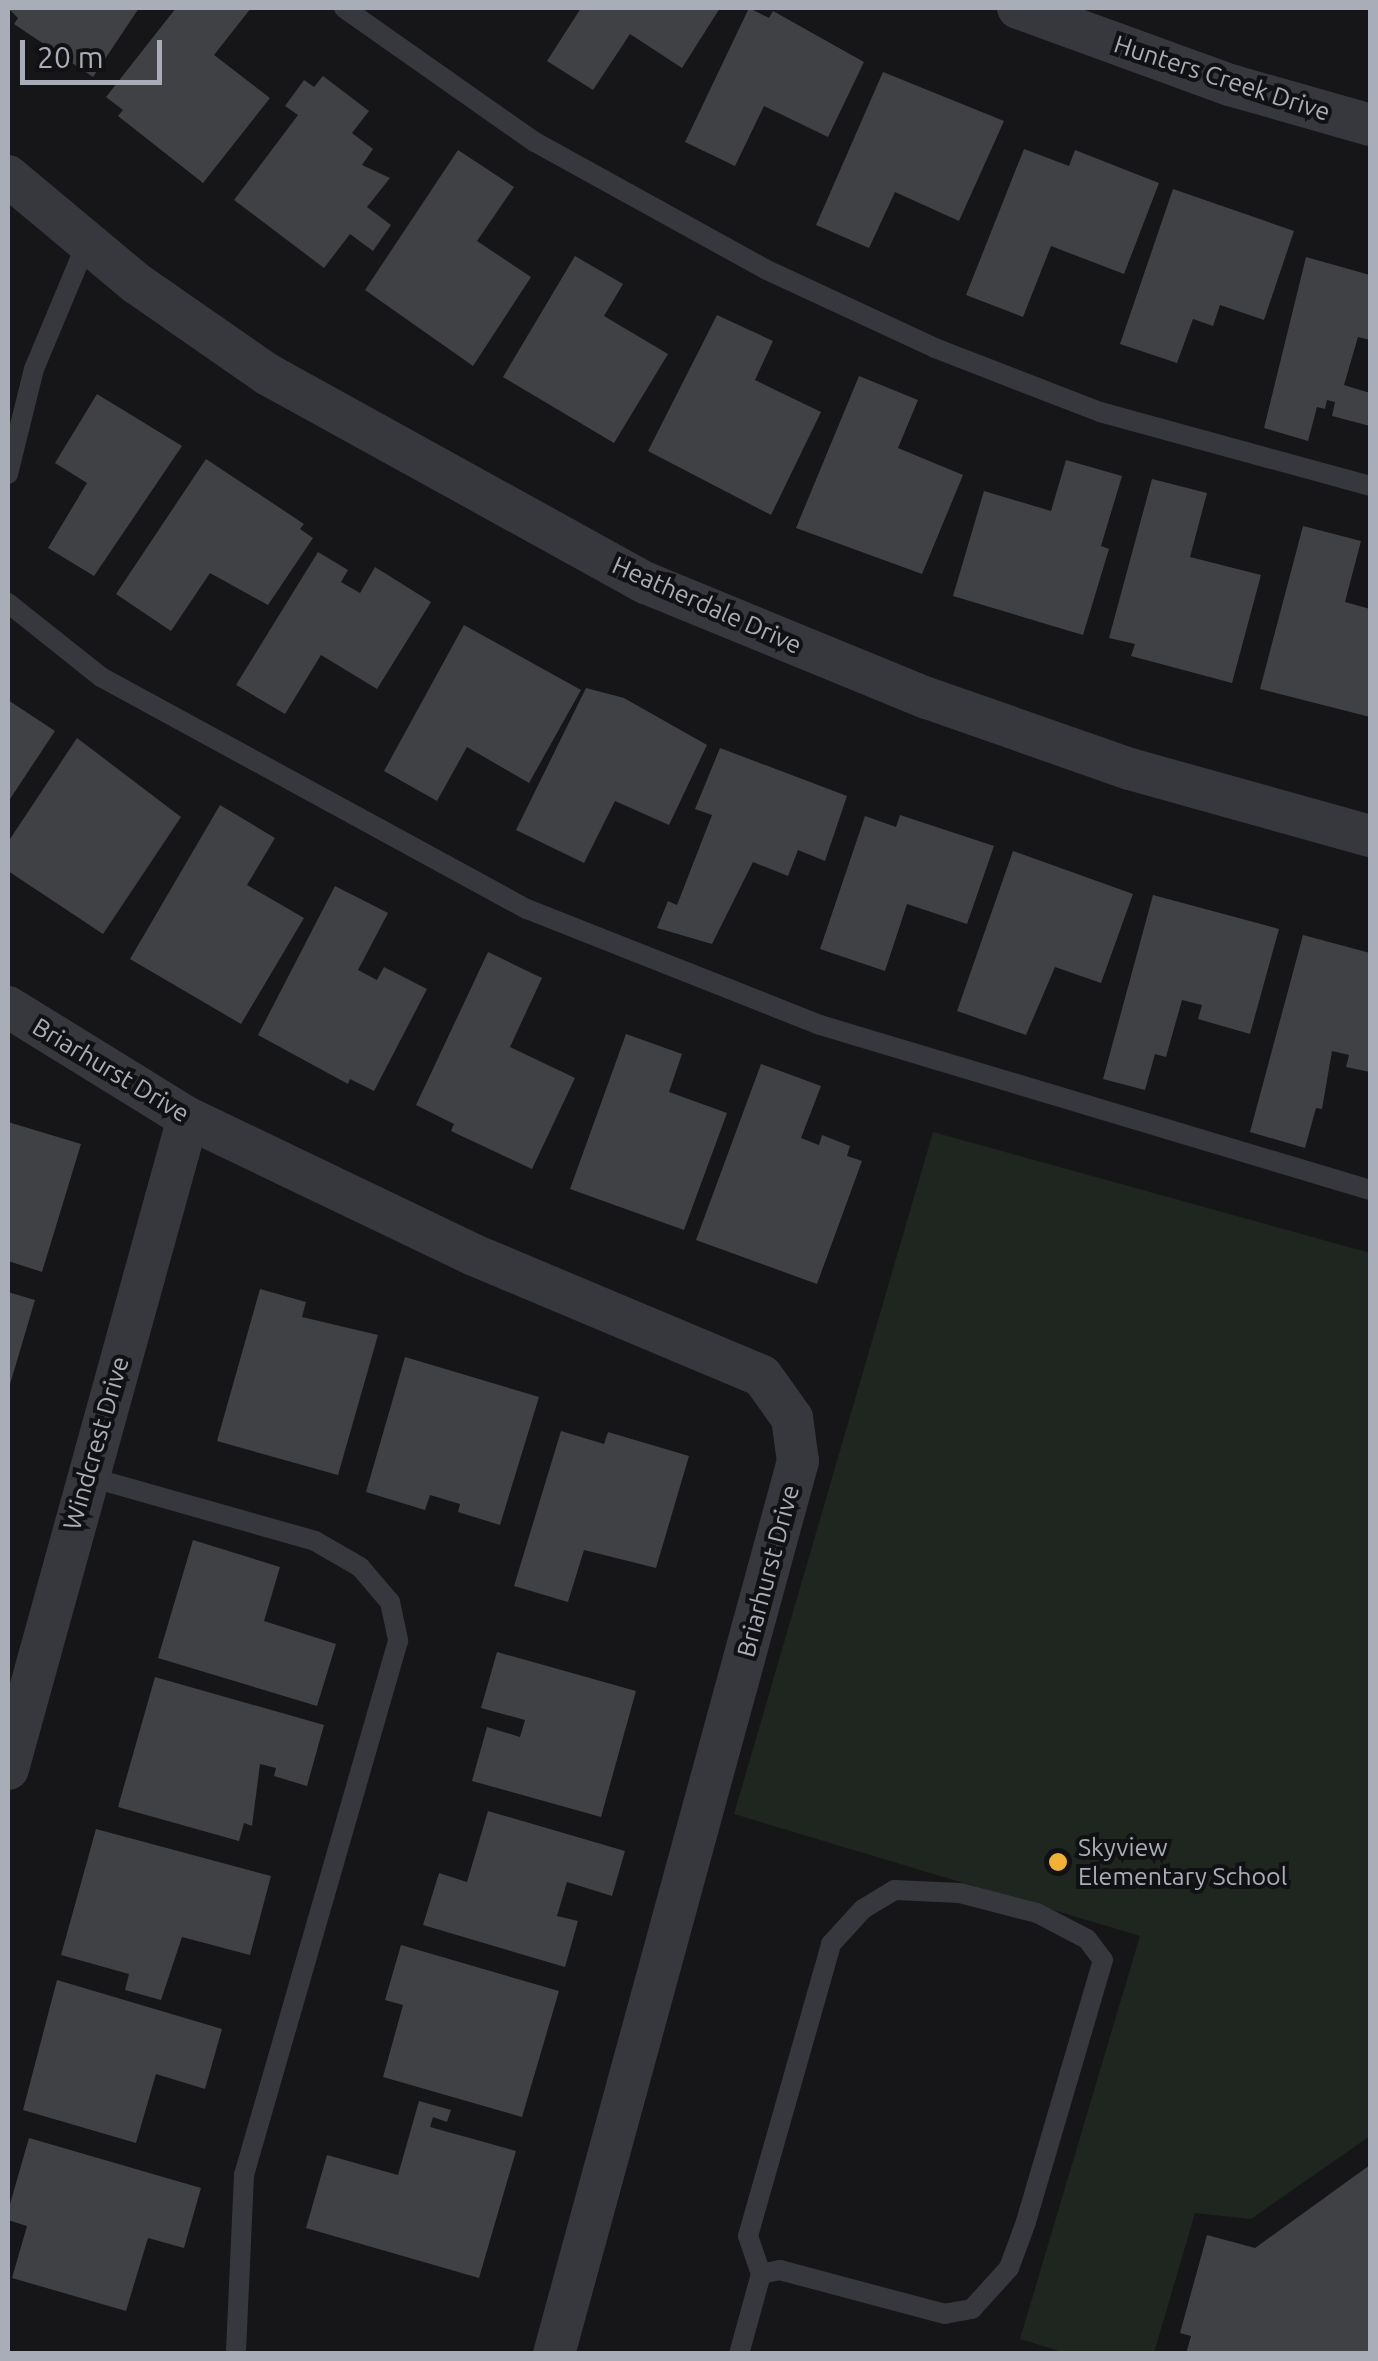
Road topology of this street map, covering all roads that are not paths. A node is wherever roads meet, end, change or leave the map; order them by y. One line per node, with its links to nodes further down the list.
1 (344, 8): 7 (lane)
2 (1018, 8): 3 (street, Hunters Creek Drive)
3 (1370, 125)
4 (8, 176): 5 (street, Heatherdale Drive)
5 (86, 242): 6 (lane); 9 (street, Heatherdale Drive)
6 (8, 474)
7 (1370, 486)
8 (8, 603): 12 (lane)
9 (1370, 836)
10 (8, 1007): 11 (street, Briarhurst Drive)
11 (188, 1118): 13 (street, Windcrest Drive); 17 (street, Briarhurst Drive)
12 (1370, 1190)
13 (86, 1476): 14 (street, Windcrest Drive); 16 (lane)
14 (8, 1769)
15 (762, 2274): 15 (lane); 18 (lane)
16 (236, 2354)
17 (554, 2354)
18 (738, 2354)

